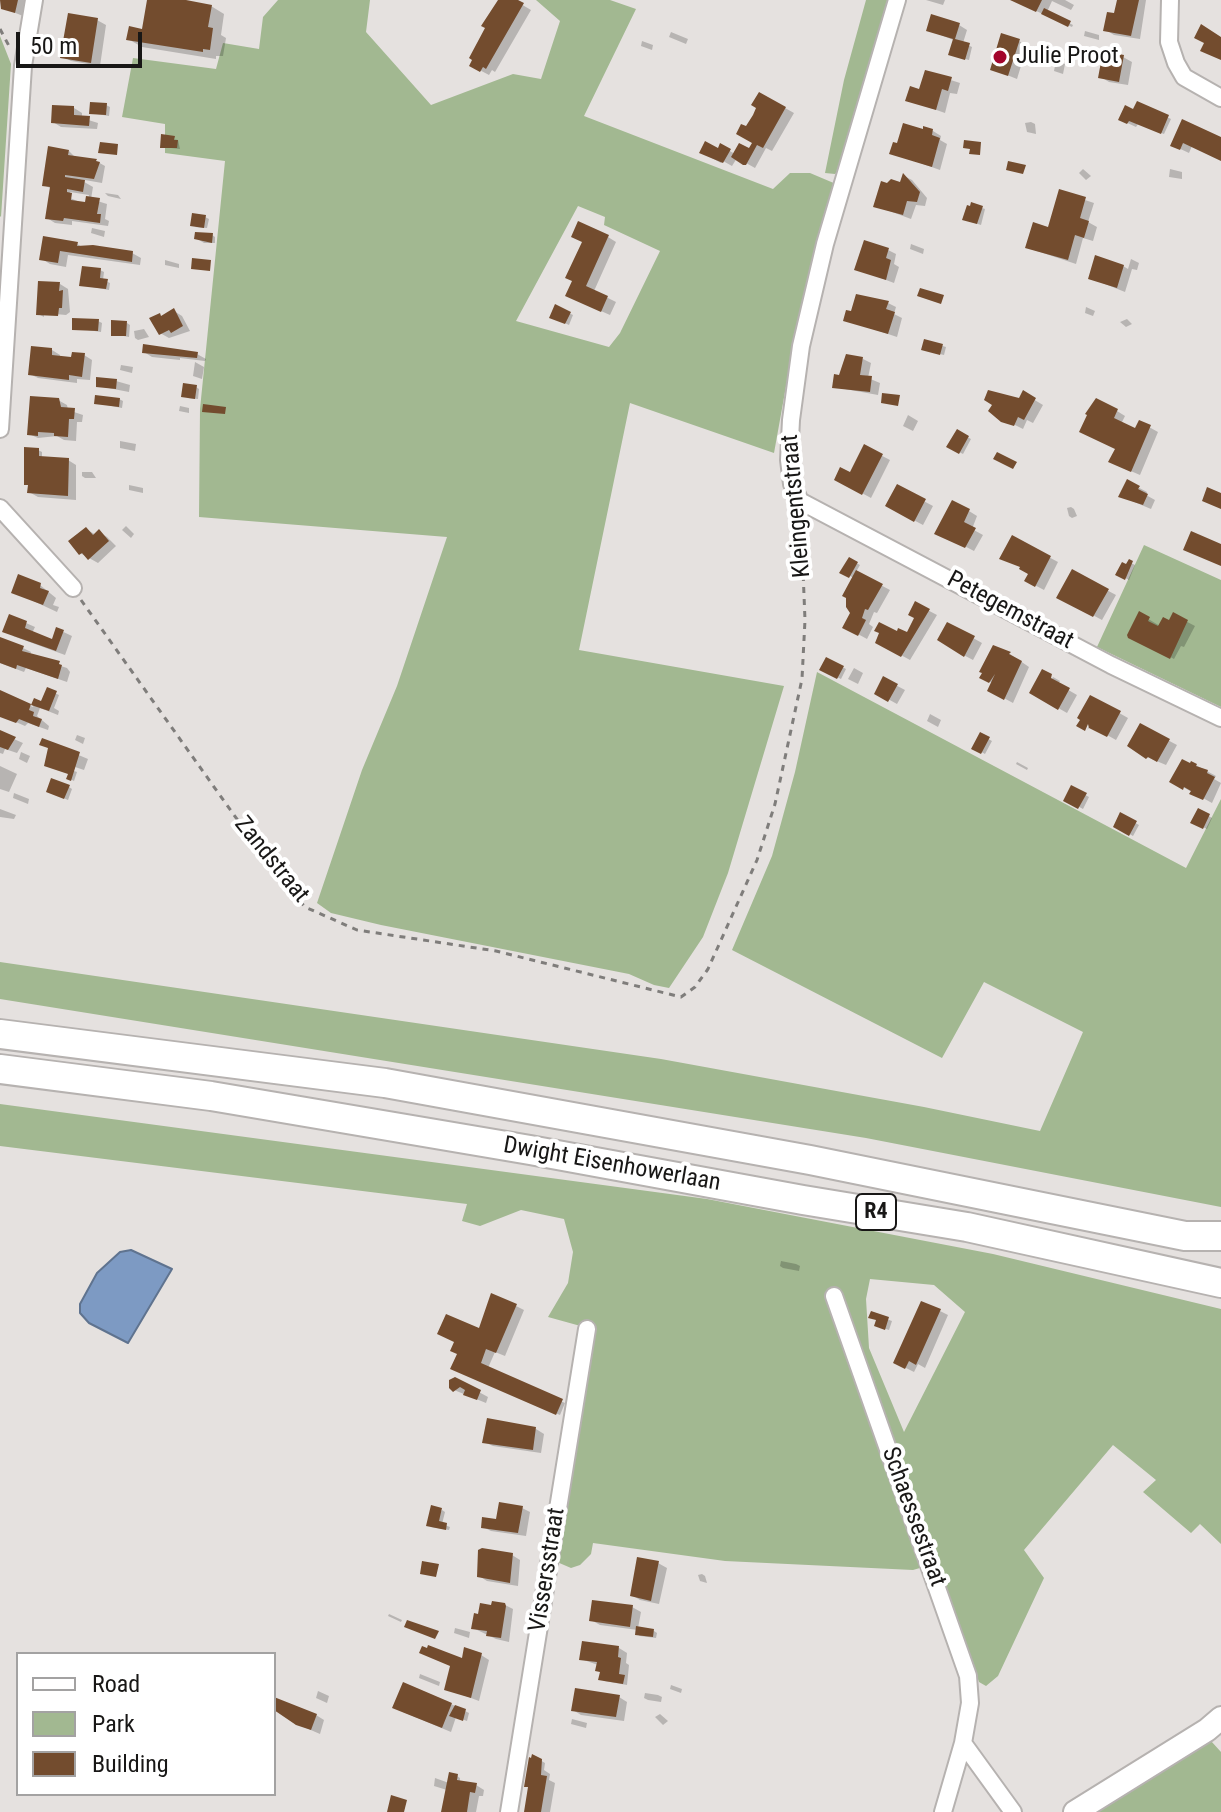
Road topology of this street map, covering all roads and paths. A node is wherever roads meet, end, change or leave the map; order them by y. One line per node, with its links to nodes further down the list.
1 (34, 0): 5 (street)
2 (897, 0): 6 (street, Kleingentstraat)
3 (1170, 0): 4 (street)
4 (1221, 98)
5 (0, 429)
6 (800, 501): 9 (street, Petegemstraat); 10 (path, Kleingentstraat)
7 (0, 508): 8 (street)
8 (73, 588): 10 (path, Zandstraat)
9 (1221, 718)
10 (681, 997)
11 (0, 1019): 13 (highway)
12 (0, 1034): 13 (highway, Dwight Eisenhowerlaan / R4)
13 (37, 1039): 15 (highway, Dwight Eisenhowerlaan / R4)
14 (0, 1069): 18 (highway, Dwight Eisenhowerlaan / R4)
15 (1185, 1236): 16 (highway); 17 (highway, R4)
16 (1221, 1236)
17 (1221, 1245)
18 (1221, 1283)
19 (834, 1296): 22 (street, Schaessestraat)
20 (587, 1329): 23 (street, Vissersstraat)
21 (1221, 1718): 26 (street)
22 (963, 1743): 24 (street, Schaessestraat); 25 (street)
23 (509, 1812)
24 (943, 1812)
25 (1013, 1812)
26 (1075, 1812)

